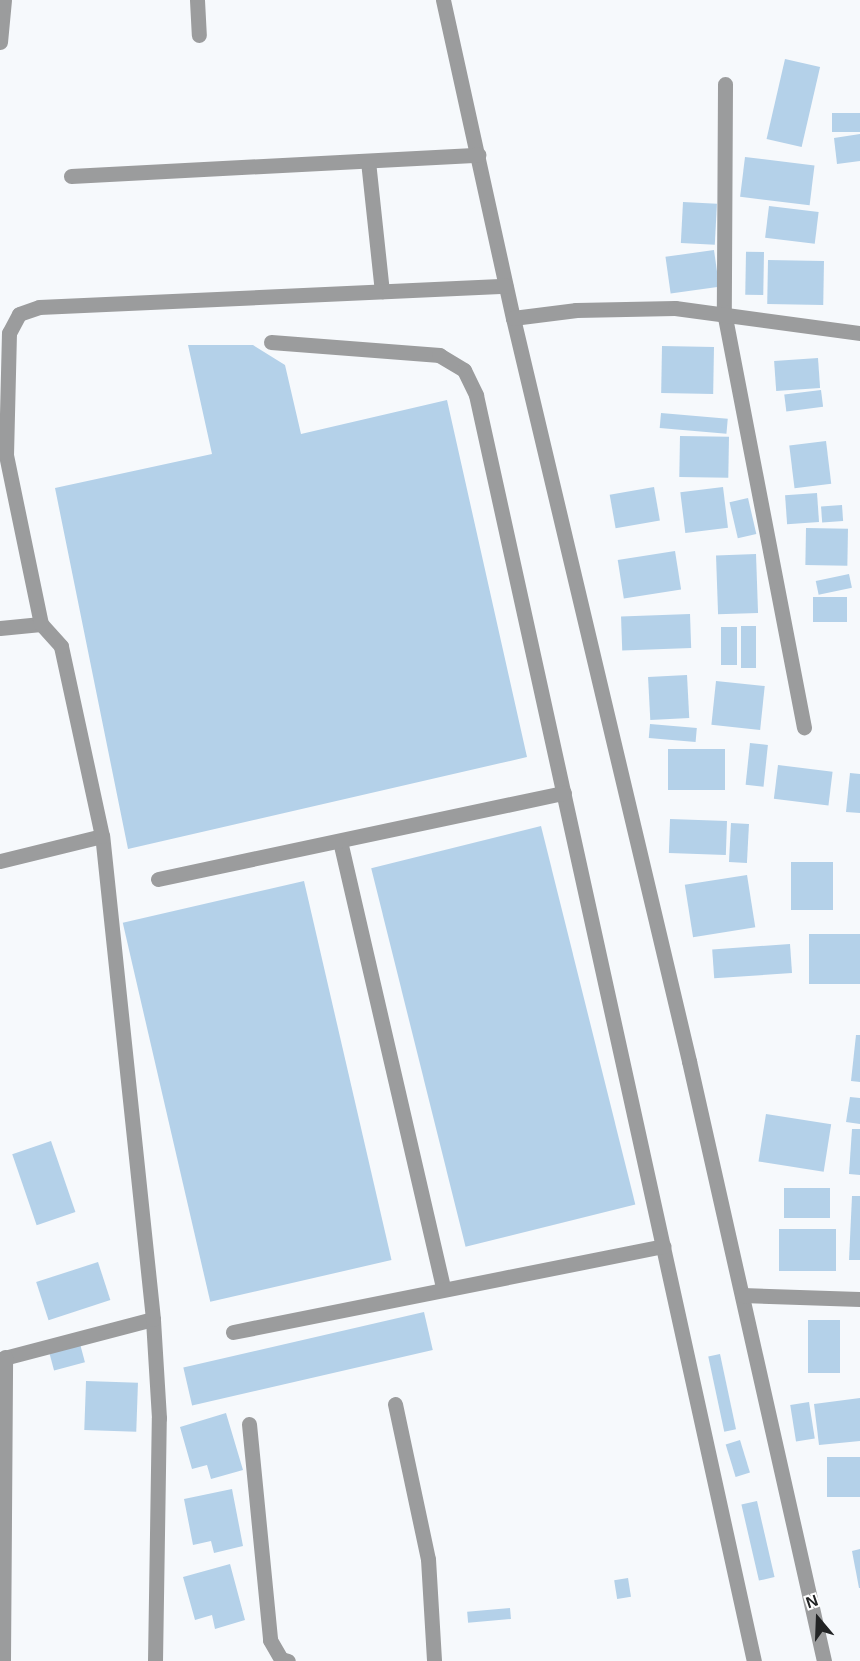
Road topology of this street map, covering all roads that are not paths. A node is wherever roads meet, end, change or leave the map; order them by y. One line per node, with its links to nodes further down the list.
1 (4, 0): 5 (street)
2 (197, 0): 4 (street)
3 (443, 0): 7 (street)
4 (199, 35)
5 (0, 42)
6 (726, 84): 12 (street)
7 (478, 155): 8 (street); 10 (street)
8 (368, 161): 9 (street); 11 (street)
9 (71, 176)
10 (506, 286): 11 (street); 13 (street)
11 (382, 291): 16 (street)
12 (724, 312): 13 (street); 14 (street); 19 (street)
13 (513, 318): 27 (street)
14 (860, 333)
15 (271, 342): 20 (street)
16 (3, 455): 17 (street)
17 (40, 624): 18 (street); 21 (street)
18 (0, 628)
19 (804, 727)
20 (564, 793): 22 (street); 25 (street)
21 (102, 836): 23 (street); 29 (street)
22 (340, 841): 24 (street); 26 (street)
23 (0, 861)
24 (158, 879)
25 (663, 1246): 26 (street); 38 (street)
26 (443, 1288): 30 (street)
27 (742, 1295): 28 (street); 39 (street)
28 (860, 1299)
29 (153, 1319): 31 (street); 35 (street)
30 (233, 1332)
31 (3, 1358): 34 (street)
32 (395, 1404): 37 (street)
33 (249, 1424): 36 (street)
34 (3, 1661)
35 (156, 1661)
36 (288, 1661)
37 (434, 1661)
38 (754, 1661)
39 (824, 1661)

